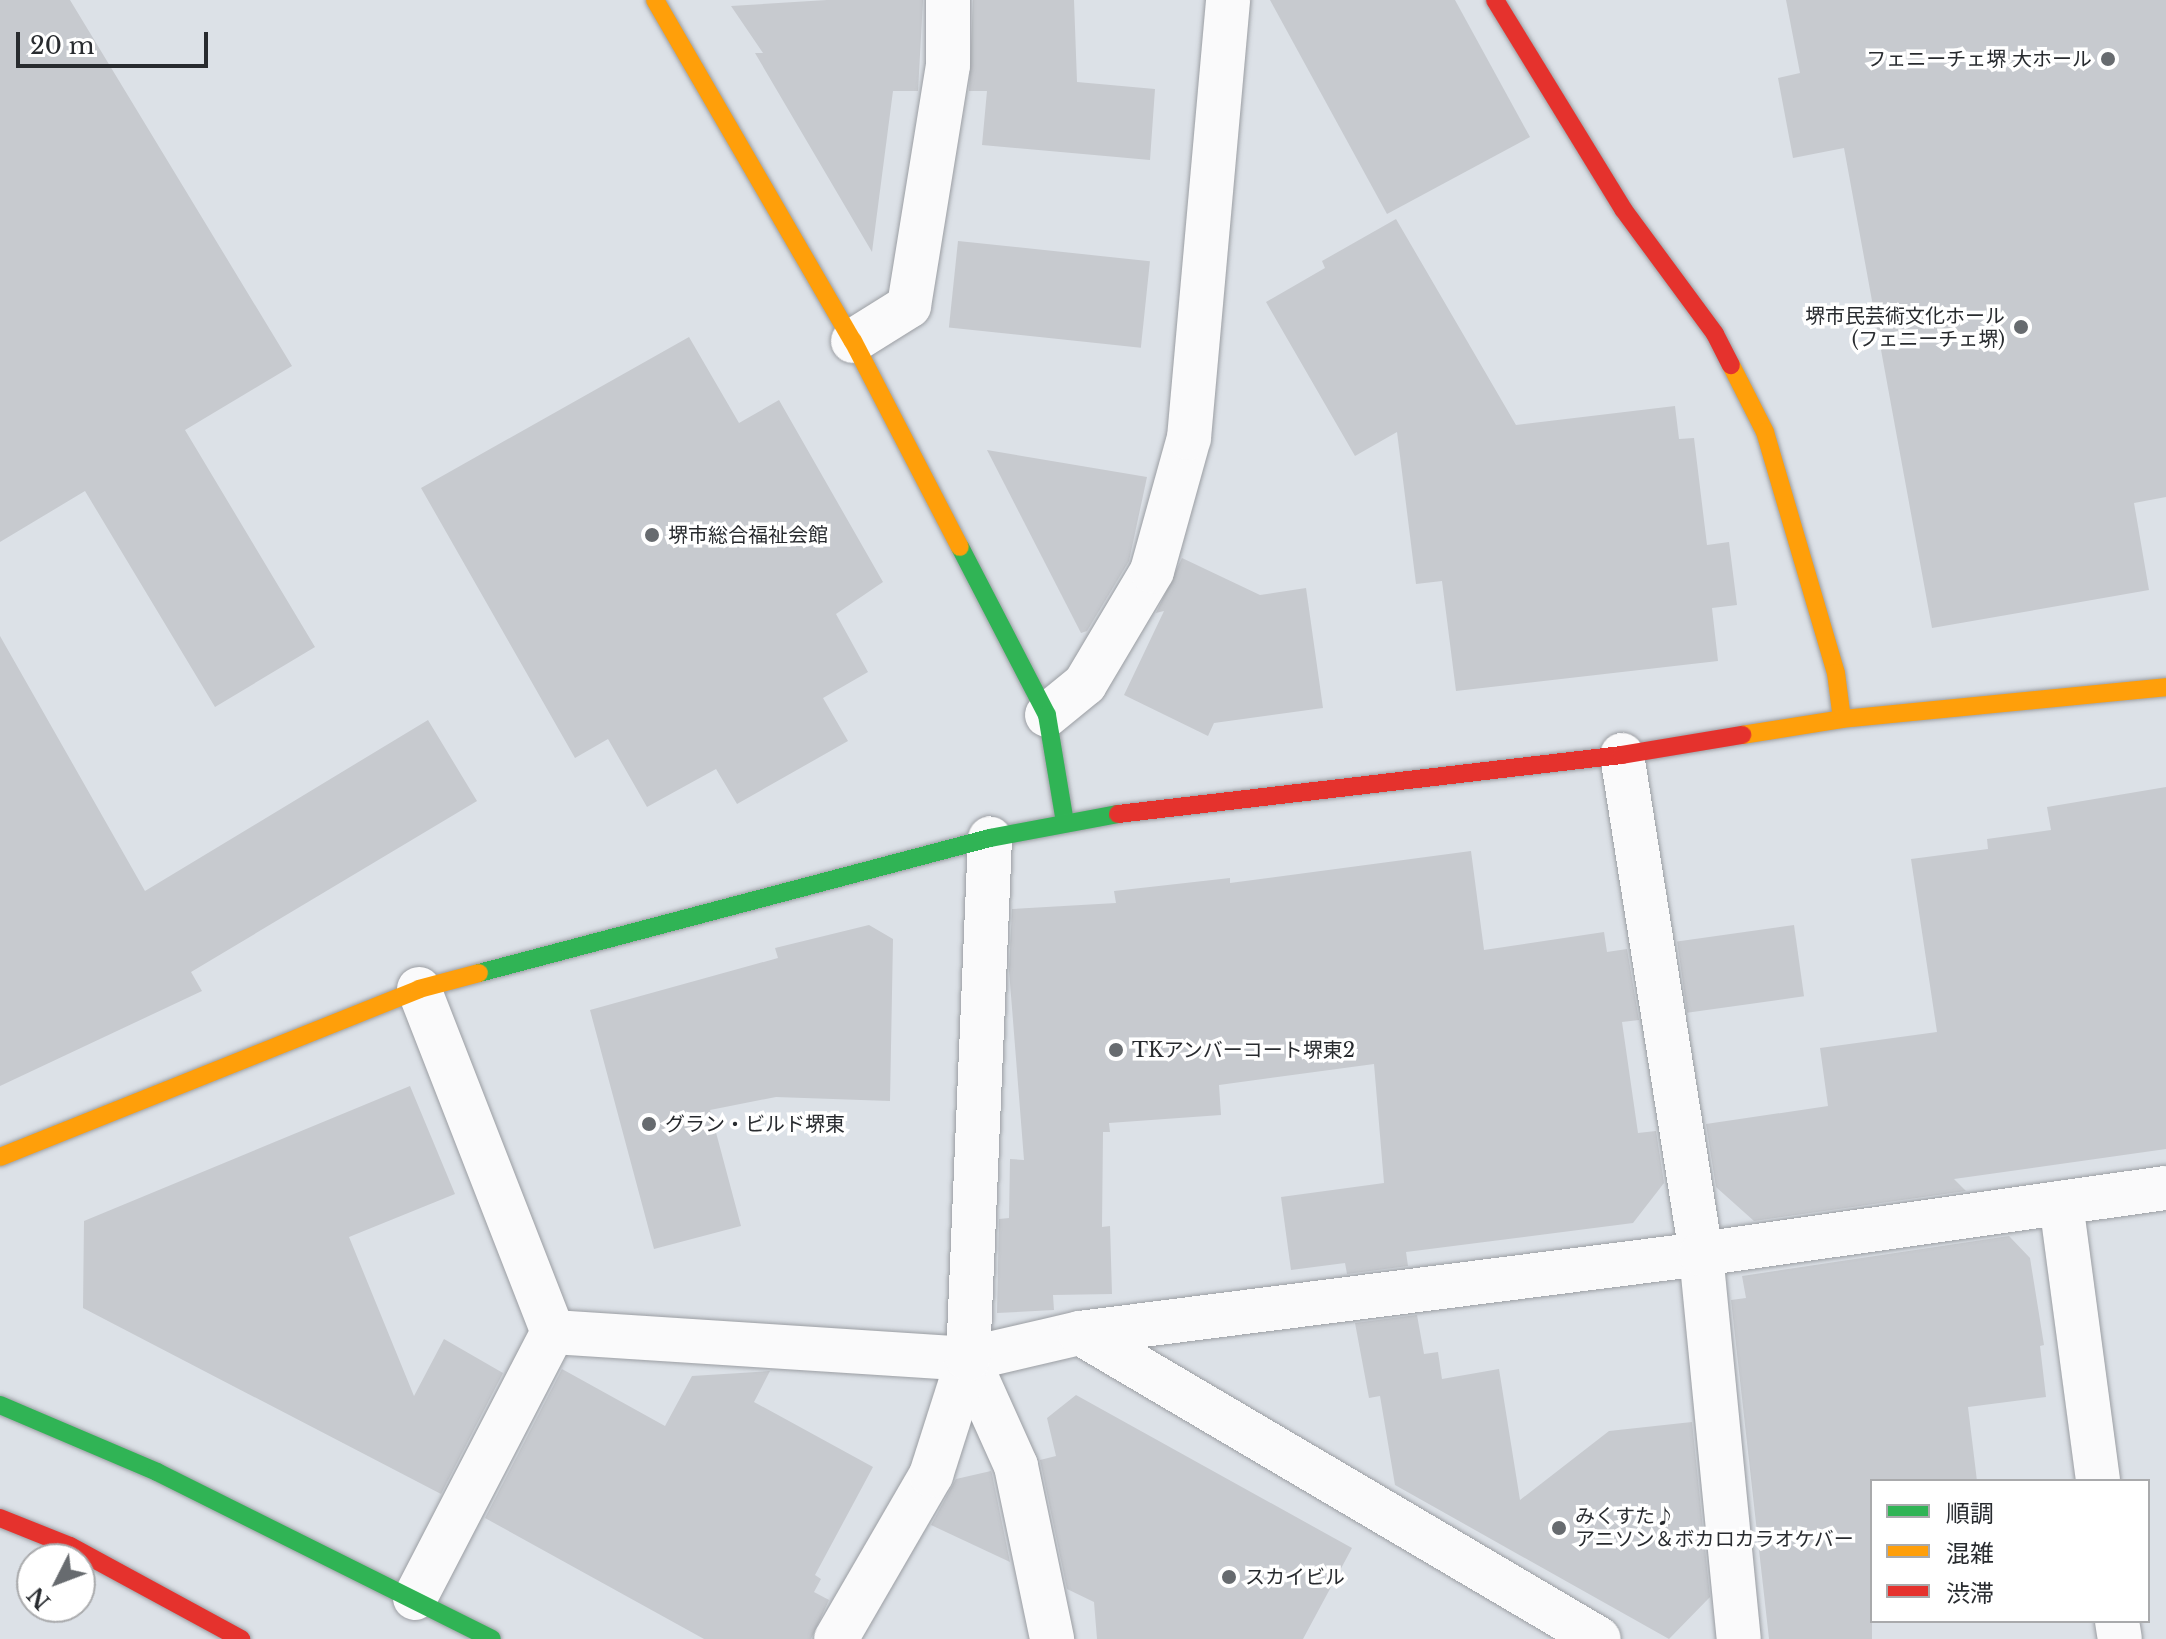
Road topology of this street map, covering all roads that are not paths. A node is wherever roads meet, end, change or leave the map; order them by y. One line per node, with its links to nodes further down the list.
1 (655, 0): 5 (street)
2 (948, 0): 5 (street)
3 (1228, 0): 7 (street)
4 (1495, 0): 8 (street)
5 (853, 341): 7 (street)
6 (2166, 687): 8 (street)
7 (1047, 715): 10 (street)
8 (1842, 719): 9 (street)
9 (1622, 755): 10 (street); 16 (street)
10 (1065, 822): 11 (street)
11 (990, 838): 12 (street); 19 (street)
12 (419, 989): 13 (street); 17 (street)
13 (0, 1157)
14 (2166, 1188): 15 (street)
15 (2061, 1203): 16 (street); 21 (street)
16 (1701, 1254): 18 (street); 29 (street)
17 (553, 1332): 19 (street); 23 (street)
18 (1080, 1333): 19 (street); 28 (street)
19 (968, 1359): 26 (street); 27 (street)
20 (0, 1405): 23 (street)
21 (2098, 1479)
22 (0, 1518): 24 (street)
23 (415, 1598): 25 (street)
24 (241, 1639)
25 (492, 1639)
26 (836, 1639)
27 (1052, 1639)
28 (1599, 1639)
29 (1739, 1639)

